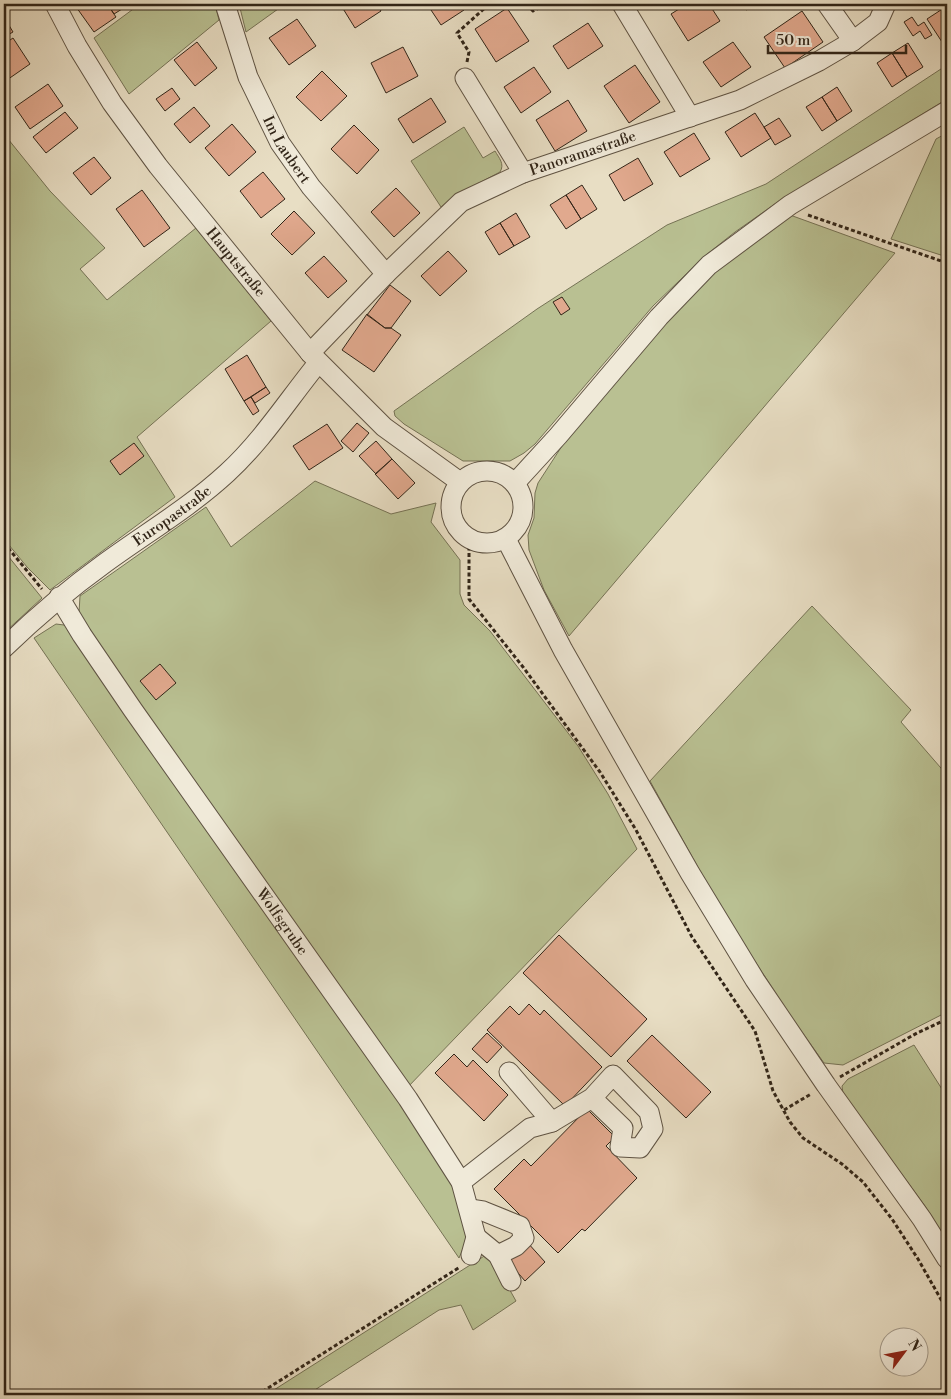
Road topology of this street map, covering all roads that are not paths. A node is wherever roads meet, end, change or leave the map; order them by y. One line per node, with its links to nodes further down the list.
1 (55, 4): 12 (street, Hauptstraße)
2 (224, 4): 11 (street, Im Laubert)
3 (622, 4): 9 (street)
4 (827, 4): 6 (street)
5 (886, 4): 6 (street, Panoramastraße)
6 (853, 41): 9 (street, Panoramastraße)
7 (465, 78): 10 (street)
8 (947, 111): 14 (street)
9 (690, 117): 10 (street, Panoramastraße)
10 (523, 173): 11 (street, Panoramastraße)
11 (386, 274): 12 (street, Panoramastraße)
12 (314, 358): 13 (street, Hauptstraße); 16 (street, Europastraße)
13 (460, 482): 14 (street); 15 (street)
14 (514, 483): 15 (street)
15 (506, 539): 26 (street)
16 (56, 600): 17 (street, Europastraße); 21 (street, Wolfsgrube)
17 (4, 648)
18 (509, 1072): 20 (street)
19 (592, 1098): 20 (street)
20 (552, 1122): 21 (street)
21 (461, 1182): 22 (street, Wolfsgrube)
22 (470, 1208): 23 (street, Wolfsgrube); 24 (street)
23 (476, 1237): 24 (street); 25 (street, Wolfsgrube)
24 (498, 1255): 27 (street)
25 (471, 1256)
26 (947, 1259)
27 (511, 1281)

